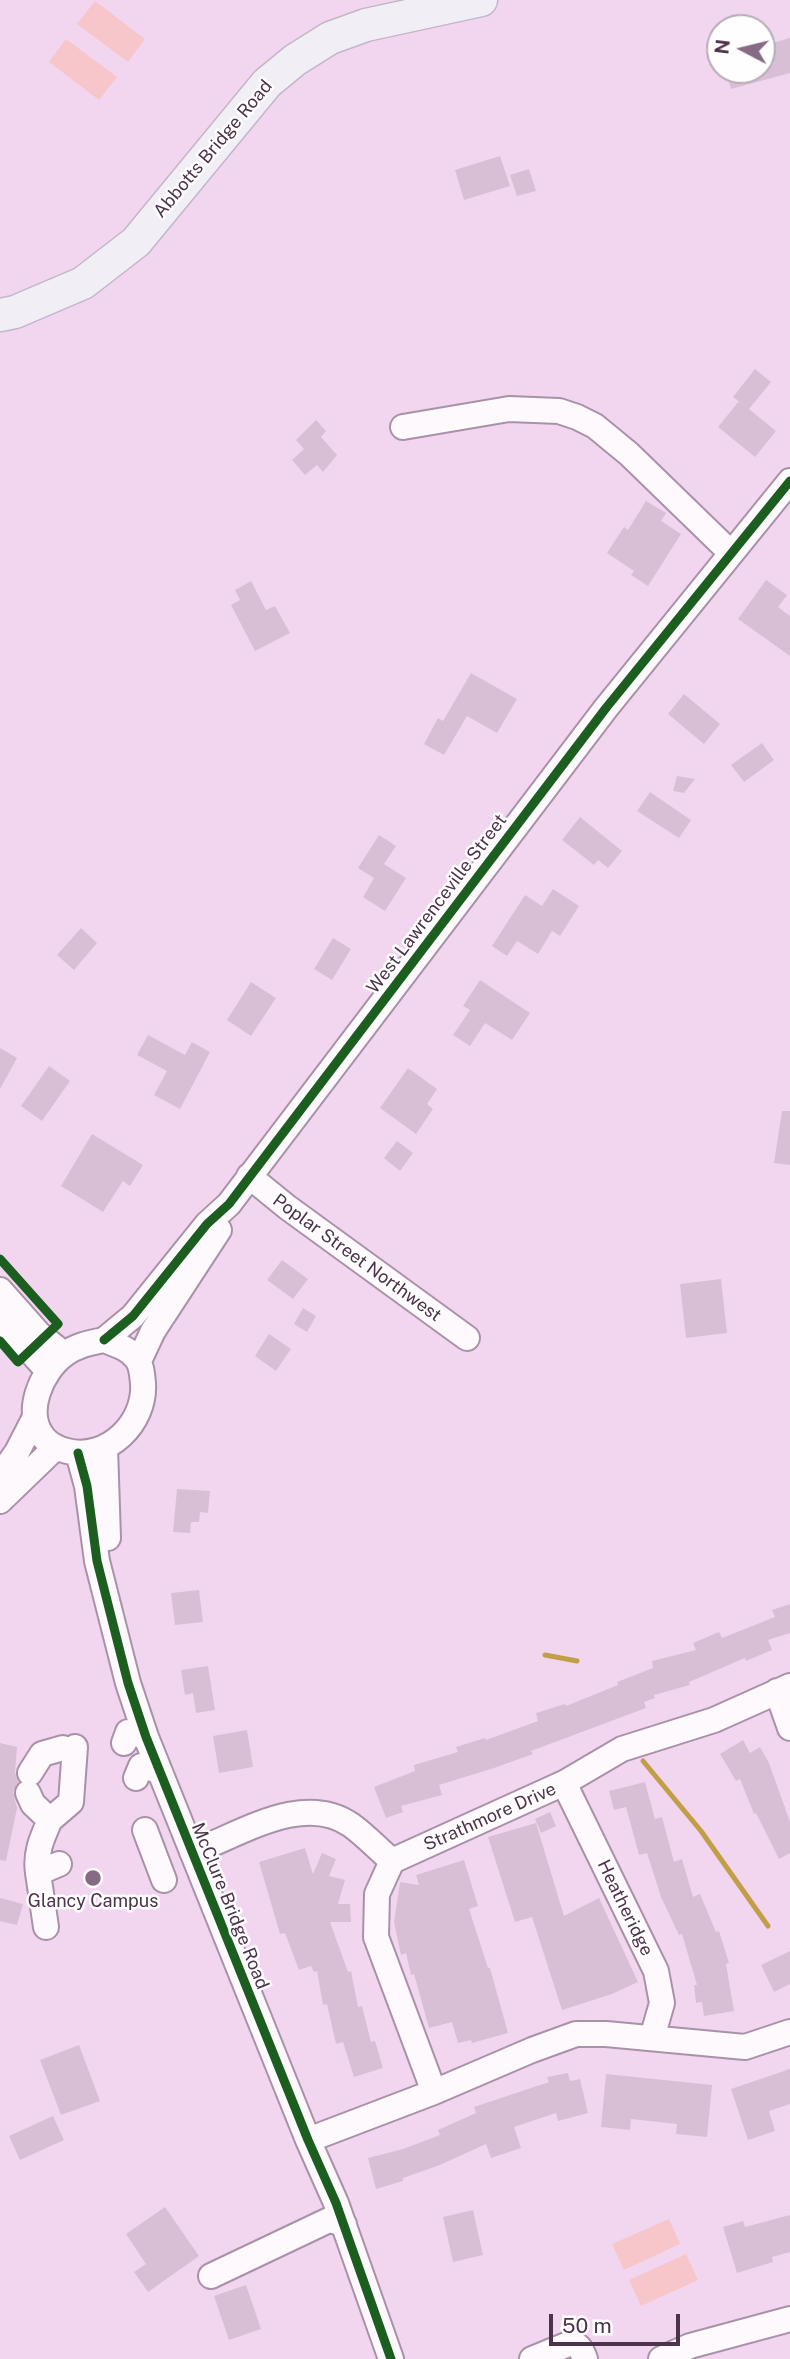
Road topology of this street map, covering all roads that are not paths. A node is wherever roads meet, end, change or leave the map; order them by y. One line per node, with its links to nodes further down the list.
1 (481, 0): 2 (main road, Abbotts Bridge Road)
2 (0, 316)
3 (403, 427): 5 (street)
4 (790, 481): 5 (street, West Lawrenceville Street)
5 (731, 552): 6 (street, West Lawrenceville Street)
6 (249, 1176): 7 (street, West Lawrenceville Street); 10 (street, Poplar Street Northwest)
7 (229, 1204): 11 (street, West Lawrenceville Street); 12 (street, West Lawrenceville Street)
8 (0, 1290): 13 (street)
9 (0, 1318): 13 (street)
10 (467, 1338)
11 (104, 1340): 12 (street); 13 (street)
12 (139, 1360): 15 (street)
13 (56, 1363): 14 (street)
14 (34, 1419): 16 (street); 17 (street)
15 (105, 1448): 16 (street); 19 (street, McClure Bridge Road)
16 (67, 1450): 18 (street); 19 (street, McClure Bridge Road)
17 (0, 1476)
18 (0, 1501)
19 (109, 1609): 25 (street, McClure Bridge Road)
20 (783, 1689): 21 (street, Strathmore Drive); 22 (street, Strathmore Drive)
21 (790, 1728)
22 (564, 1783): 26 (street, Strathmore Drive); 30 (street, Heatheridge)
23 (50, 1820): 23 (street); 28 (street)
24 (145, 1830): 27 (street)
25 (192, 1852): 26 (street); 32 (street, McClure Bridge Road)
26 (392, 1861): 31 (street)
27 (164, 1880)
28 (46, 1927)
29 (790, 2032): 30 (street)
30 (652, 2038): 31 (street)
31 (434, 2091): 32 (street)
32 (308, 2140): 33 (street, McClure Bridge Road)
33 (344, 2224): 34 (street); 36 (street, McClure Bridge Road)
34 (211, 2276)
35 (790, 2319): 39 (street)
36 (391, 2359)
37 (532, 2359): 38 (street)
38 (585, 2359)
39 (661, 2359)

